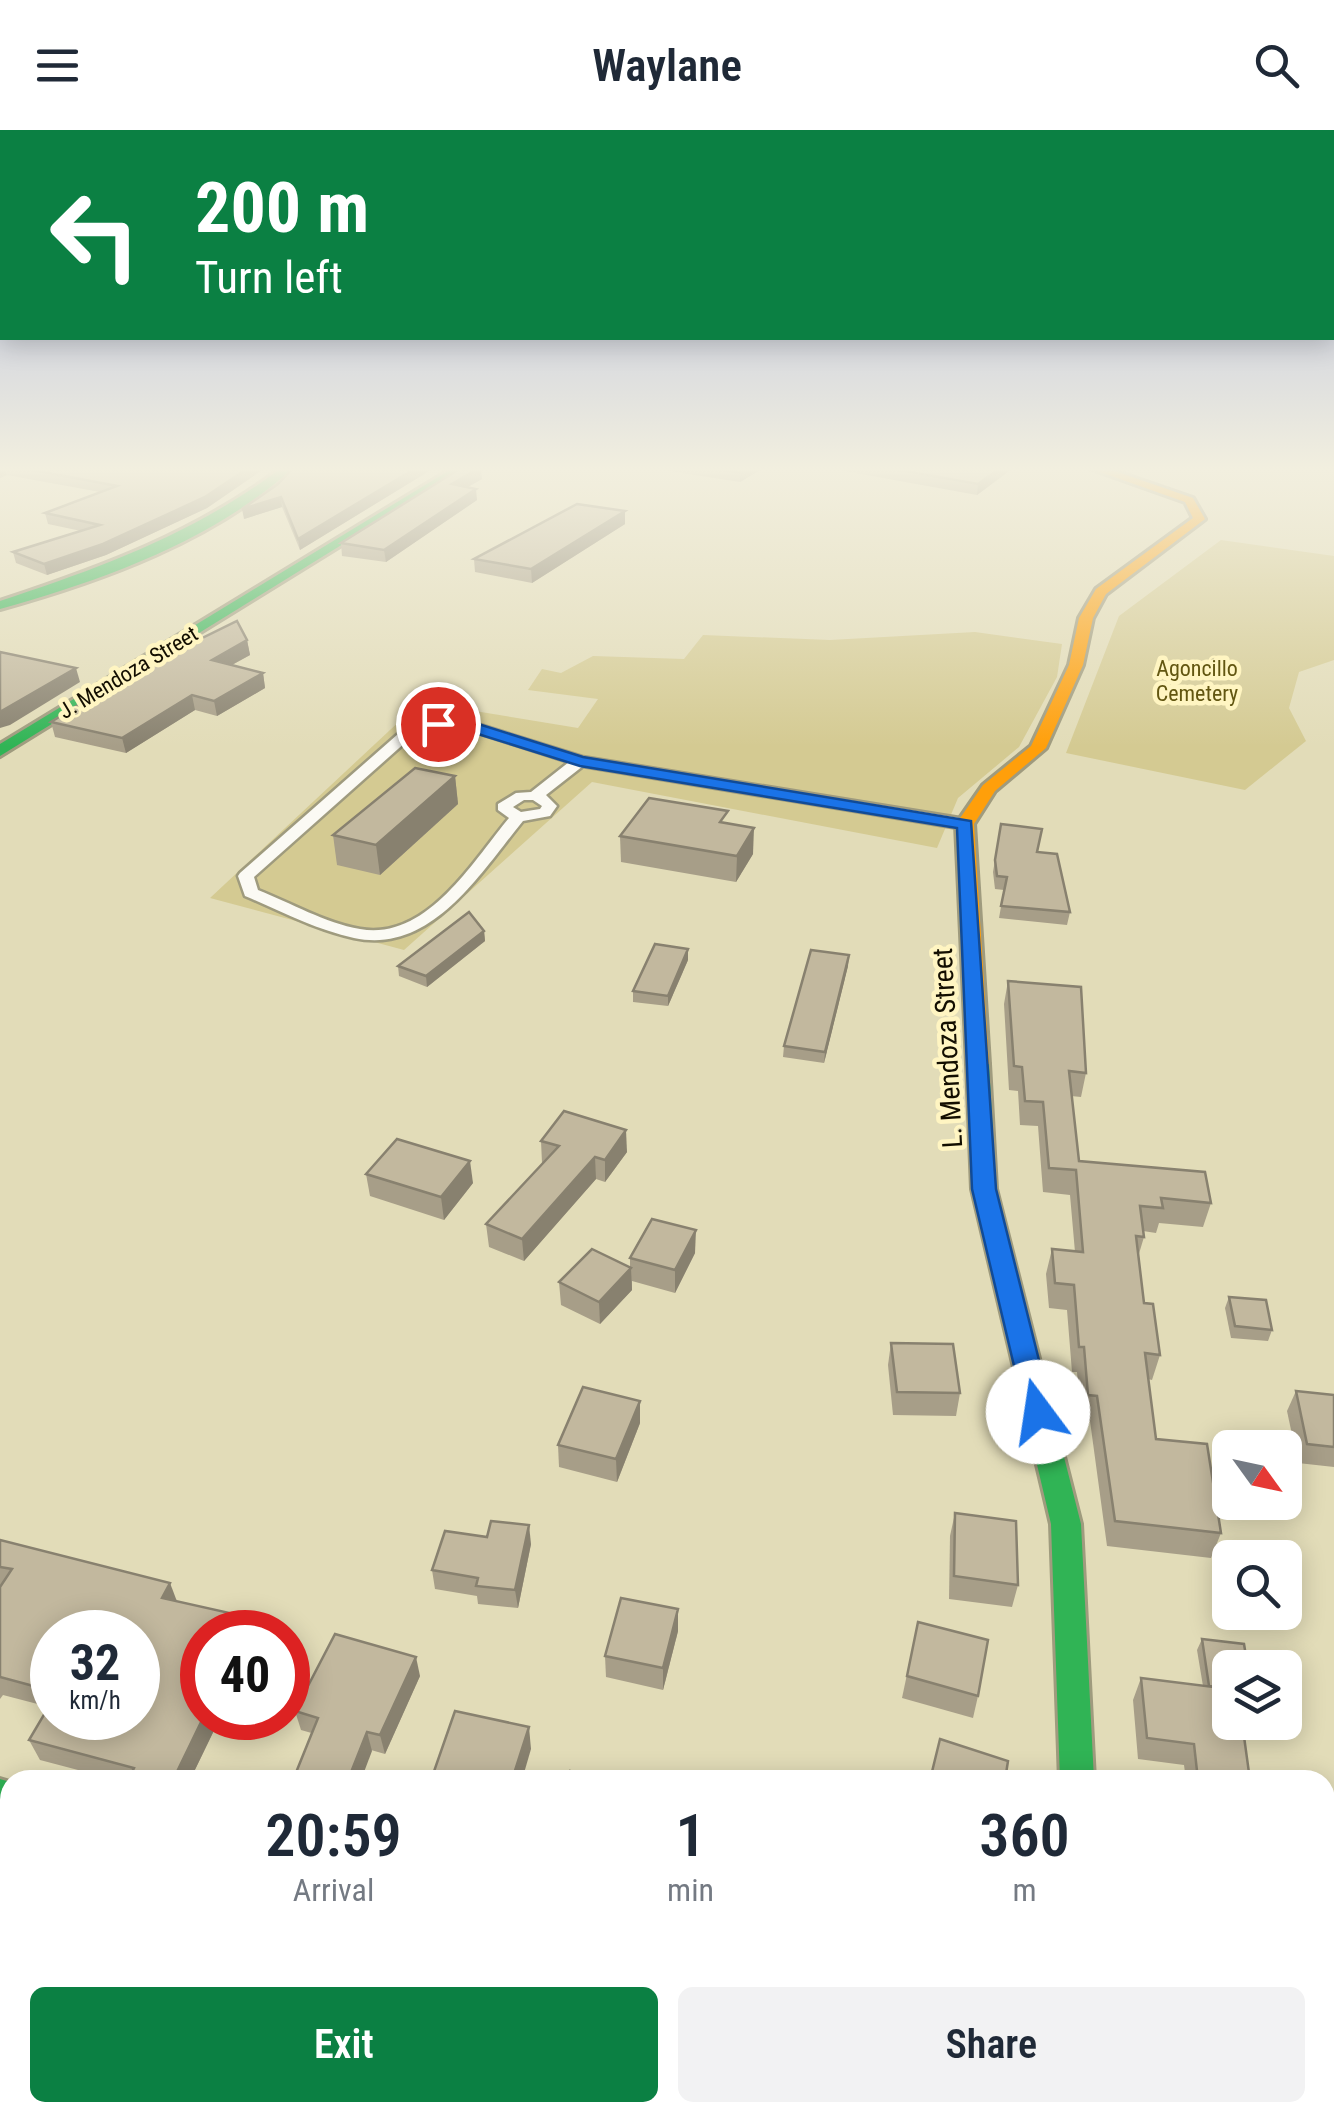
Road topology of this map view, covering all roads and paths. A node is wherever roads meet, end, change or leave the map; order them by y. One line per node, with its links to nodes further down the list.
1 (134, 561): 4 (street)
2 (310, 561): 5 (street, J. Mendoza Street)
3 (1143, 561): 7 (street)
4 (0, 605)
5 (0, 751)
6 (580, 761): 6 (lane); 7 (lane)
7 (965, 824): 8 (street, L. Mendoza Street)
8 (1077, 1770)

